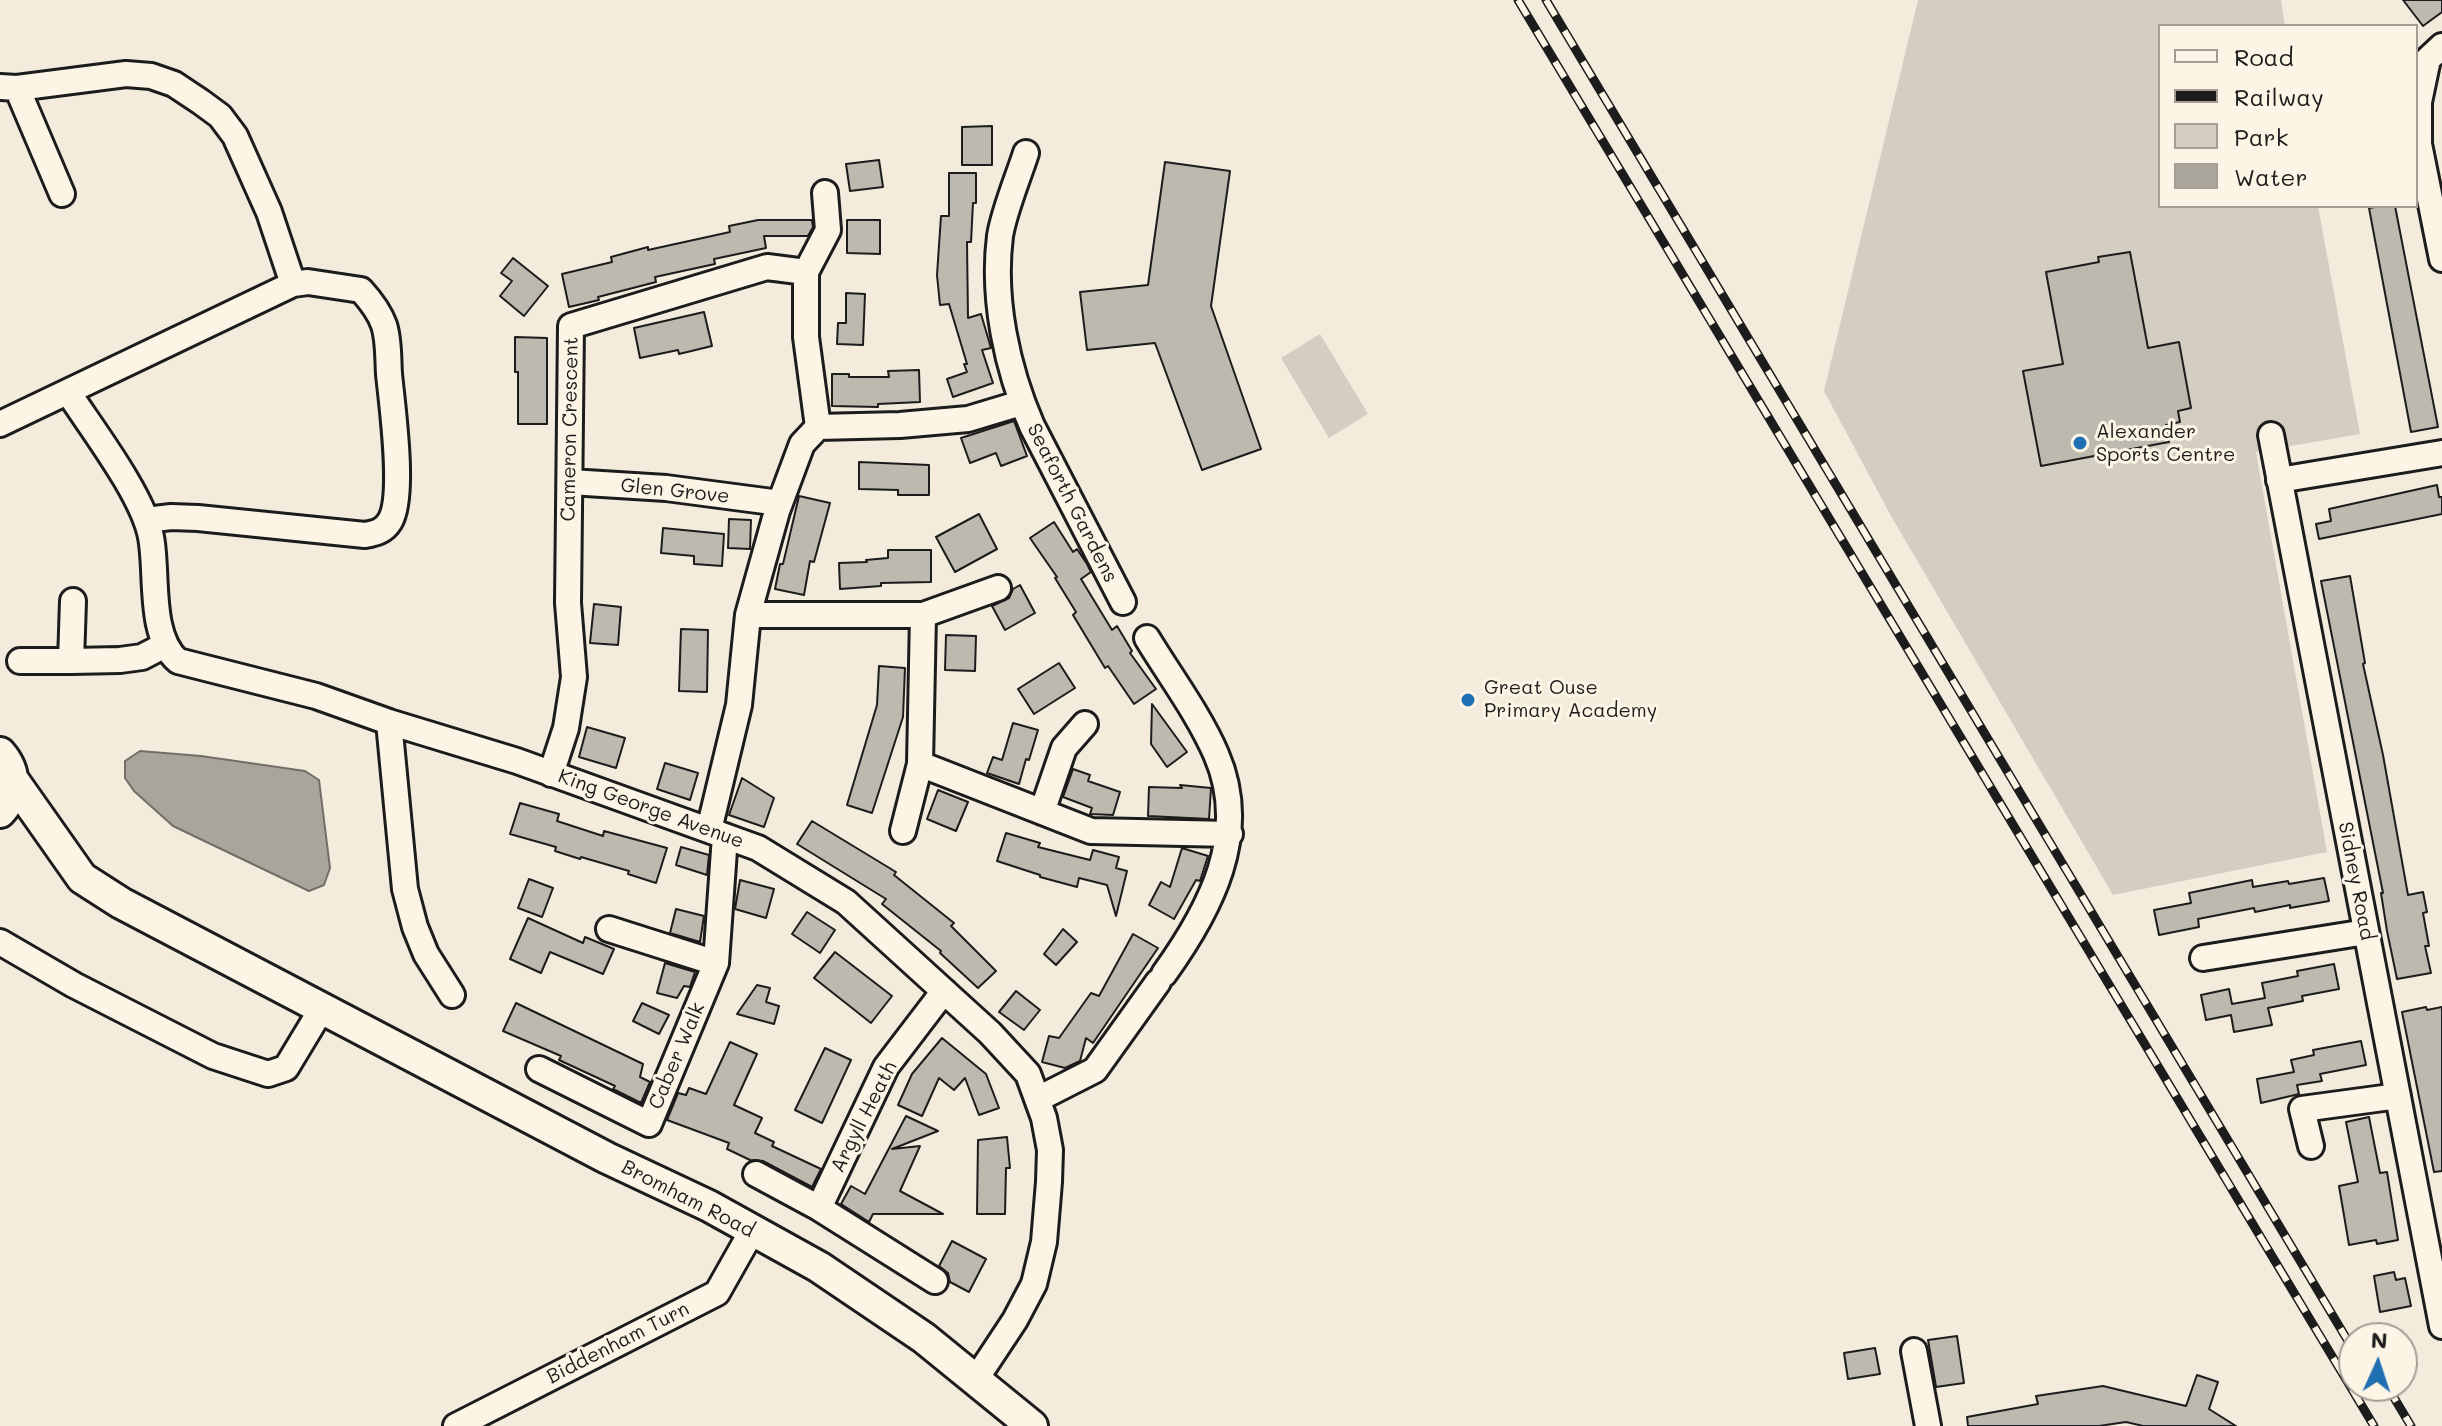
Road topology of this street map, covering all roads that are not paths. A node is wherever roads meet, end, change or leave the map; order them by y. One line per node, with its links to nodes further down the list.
1 (2442, 46): 6 (street)
2 (8, 88): 5 (street); 8 (street)
3 (1026, 153): 10 (street, Seaforth Gardens)
4 (825, 193): 7 (street)
5 (62, 194)
6 (2442, 259)
7 (806, 272): 12 (street); 16 (street, Cameron Crescent)
8 (293, 284): 9 (street); 18 (street)
9 (68, 392): 11 (street); 18 (street)
10 (1021, 403): 12 (street, Seaforth Gardens); 21 (street, Seaforth Gardens)
11 (0, 424)
12 (818, 427): 17 (street)
13 (2271, 435): 15 (street, Sidney Road)
14 (2442, 453): 15 (street)
15 (2279, 480): 41 (street, Sidney Road)
16 (570, 482): 17 (street, Glen Grove); 32 (street, Cameron Crescent)
17 (780, 503): 22 (street)
18 (146, 520): 25 (street)
19 (998, 588): 23 (street)
20 (73, 601): 27 (street)
21 (1123, 602)
22 (748, 615): 23 (street); 37 (street)
23 (923, 615): 30 (street)
24 (1147, 638): 38 (street)
25 (165, 645): 27 (street); 28 (street, King George Avenue)
26 (20, 661): 27 (street)
27 (71, 661)
28 (389, 722): 32 (street, King George Avenue); 46 (street)
29 (1085, 724): 34 (street)
30 (920, 764): 34 (street); 36 (street)
31 (6, 766): 33 (main road); 39 (main road, Bromham Road)
32 (551, 774): 37 (street, King George Avenue)
33 (0, 812)
34 (1042, 812): 38 (street)
35 (0, 825): 39 (main road)
36 (903, 831)
37 (717, 833): 44 (street, Caber Walk); 45 (street, King George Avenue)
38 (1230, 834): 50 (street)
39 (55, 839): 47 (main road, Bromham Road)
40 (609, 929): 44 (street)
41 (2366, 932): 43 (street); 49 (street, Sidney Road)
42 (0, 942): 47 (street)
43 (2203, 958)
44 (716, 963): 48 (street, Caber Walk)
45 (944, 991): 50 (street, King George Avenue); 53 (street, Argyll Heath)
46 (452, 995)
47 (321, 1010): 54 (main road, Bromham Road)
48 (539, 1069)
49 (2398, 1096): 51 (street); 56 (street, Sidney Road)
50 (1038, 1099): 58 (street, King George Avenue)
51 (2311, 1146)
52 (756, 1174): 53 (street)
53 (819, 1208): 55 (street)
54 (752, 1231): 58 (main road, Bromham Road); 59 (street, Biddenham Turn)
55 (935, 1281)
56 (2442, 1326)
57 (1914, 1351): 61 (street)
58 (976, 1379): 60 (main road, Bromham Road)
59 (456, 1426)
60 (1032, 1426)
61 (1928, 1426)

